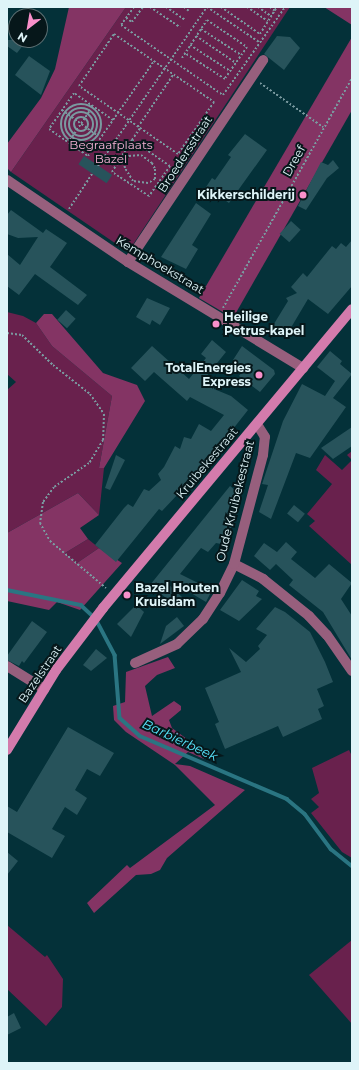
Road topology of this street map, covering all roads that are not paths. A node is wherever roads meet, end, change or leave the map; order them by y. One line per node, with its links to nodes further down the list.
1 (263, 60): 3 (street, Broedersstraat)
2 (7, 180): 3 (street, Kemphoekstraat)
3 (128, 262): 5 (street, Kemphoekstraat)
4 (352, 309): 5 (main road, Kruibekestraat)
5 (303, 368): 6 (main road, Kruibekestraat)
6 (257, 424): 7 (street, Oude Kruibekestraat); 8 (main road, Kruibekestraat)
7 (234, 564): 9 (street, Oude Kruibekestraat); 11 (street)
8 (83, 634): 12 (main road, Bazelstraat)
9 (135, 662)
10 (7, 666): 12 (street)
11 (352, 671)
12 (44, 689): 13 (main road, Bazelstraat)
13 (7, 750)

